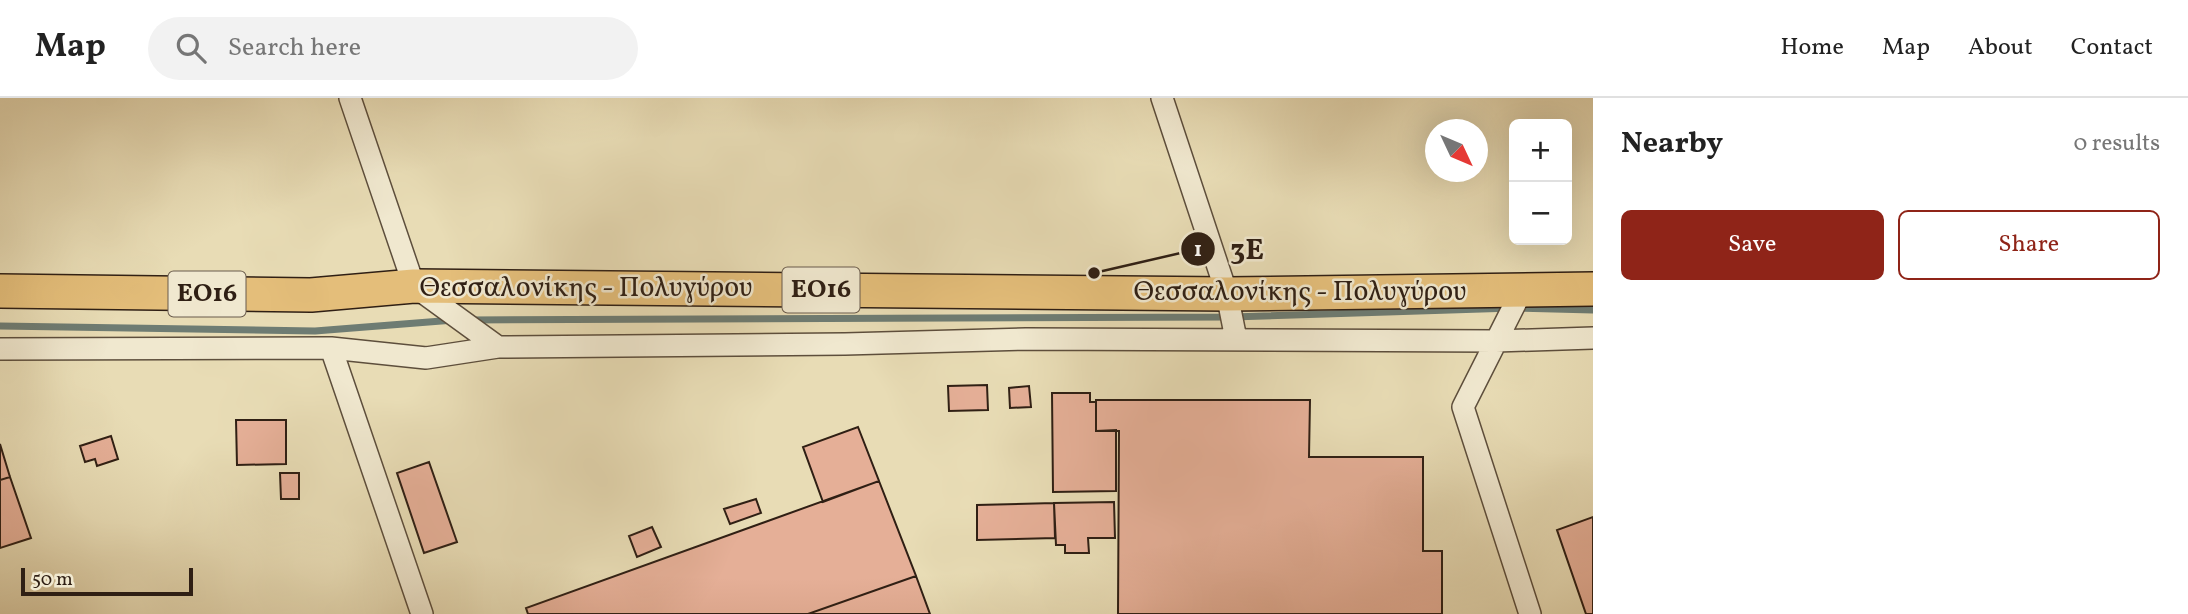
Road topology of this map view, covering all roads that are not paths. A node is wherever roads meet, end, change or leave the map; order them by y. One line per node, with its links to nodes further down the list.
1 (350, 98): 3 (street)
2 (1162, 98): 7 (street)
3 (414, 286): 5 (main road, Θεσσαλονίκης - Πολυγύρου / ΕΟ16); 7 (main road, Θεσσαλονίκης - Πολυγύρου / ΕΟ16); 11 (street)
4 (1593, 289): 6 (main road, Θεσσαλονίκης - Πολυγύρου / ΕΟ16)
5 (0, 290)
6 (1522, 290): 7 (main road, Θεσσαλονίκης - Πολυγύρου / ΕΟ16); 10 (street)
7 (1227, 294): 9 (street)
8 (1593, 338): 10 (street)
9 (1236, 339): 10 (street); 11 (street)
10 (1496, 341): 15 (street)
11 (498, 347): 12 (street)
12 (331, 348): 13 (street); 14 (street)
13 (0, 349)
14 (422, 614)
15 (1530, 614)

